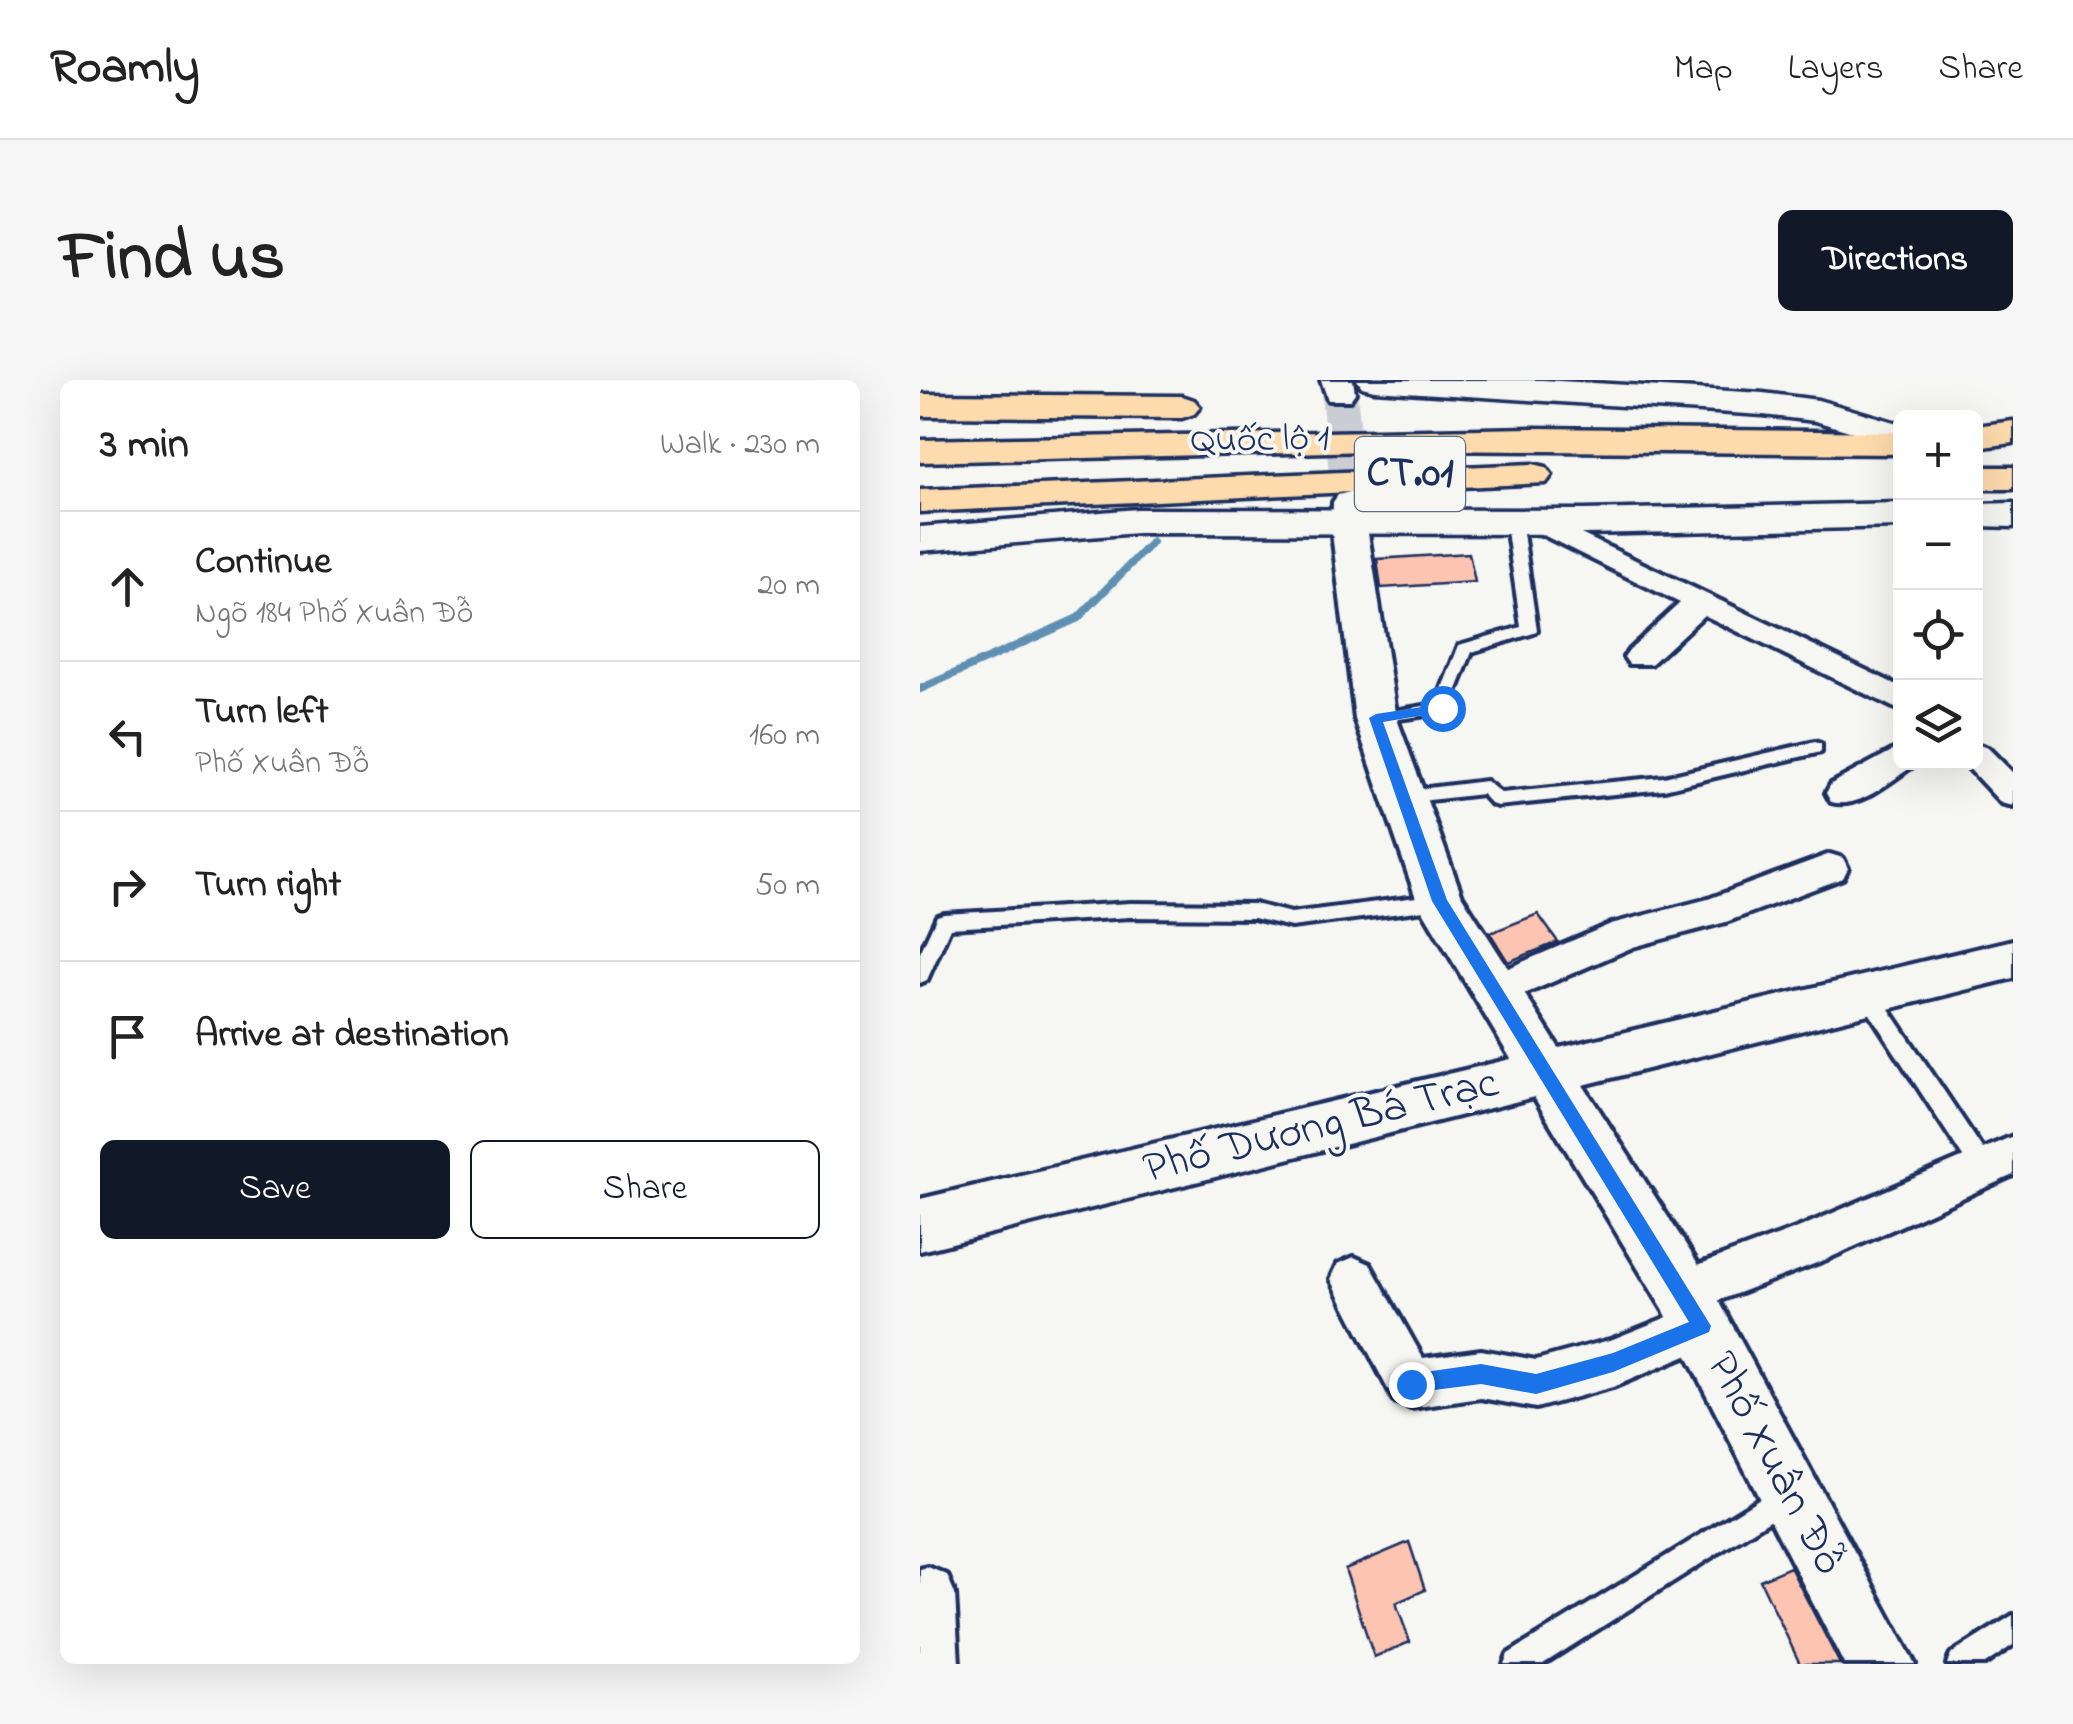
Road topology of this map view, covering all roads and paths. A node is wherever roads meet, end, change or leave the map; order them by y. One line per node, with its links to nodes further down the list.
1 (1374, 380): 6 (main road)
2 (920, 391): 4 (highway)
3 (920, 405): 4 (highway)
4 (1120, 405): 7 (highway)
5 (2013, 432): 11 (highway)
6 (1893, 433)
7 (1694, 438): 8 (highway, Quốc lộ 1 / CT.01); 10 (highway, Quốc lộ 1 / CT.01)
8 (1893, 444)
9 (2013, 445): 11 (highway)
10 (920, 451)
11 (1990, 466)
12 (920, 475): 13 (highway, Quốc lộ 1 / CT.01)
13 (1533, 475): 14 (highway, Quốc lộ 1 / CT.01); 17 (highway)
14 (1572, 475)
15 (1804, 476): 16 (highway)
16 (1893, 477)
17 (920, 501)
18 (1350, 511): 22 (main road); 23 (main road); 27 (street, Phố Xuân Đỗ)
19 (1893, 515): 22 (main road)
20 (1983, 515): 21 (main road)
21 (2013, 515)
22 (1524, 521): 24 (street); 27 (lane)
23 (920, 539)
24 (1701, 601): 25 (street); 26 (street)
25 (1640, 657)
26 (1893, 697)
27 (1376, 718): 33 (street, Phố Xuân Đỗ)
28 (1815, 748): 33 (lane)
29 (1893, 762): 31 (street)
30 (1983, 763): 32 (street)
31 (1843, 793)
32 (2013, 794)
33 (1403, 797): 35 (street, Phố Xuân Đỗ)
34 (1830, 868): 38 (street)
35 (1440, 901): 37 (lane); 38 (street, Phố Xuân Đỗ)
36 (2013, 958): 39 (street, Phố Dương Bá Trạc)
37 (920, 975)
38 (1498, 990): 40 (street, Phố Xuân Đỗ)
39 (1868, 994): 40 (street, Phố Dương Bá Trạc); 41 (lane)
40 (1547, 1072): 42 (street, Phố Dương Bá Trạc); 44 (street, Phố Xuân Đỗ)
41 (1998, 1162): 44 (street)
42 (920, 1225)
43 (1354, 1279): 44 (street)
44 (1693, 1309): 45 (street, Phố Xuân Đỗ)
45 (1788, 1494): 49 (lane); 50 (street, Phố Xuân Đỗ)
46 (920, 1596): 48 (street)
47 (2013, 1629): 51 (lane)
48 (932, 1664)
49 (1518, 1664)
50 (1881, 1664)
51 (1961, 1664)

